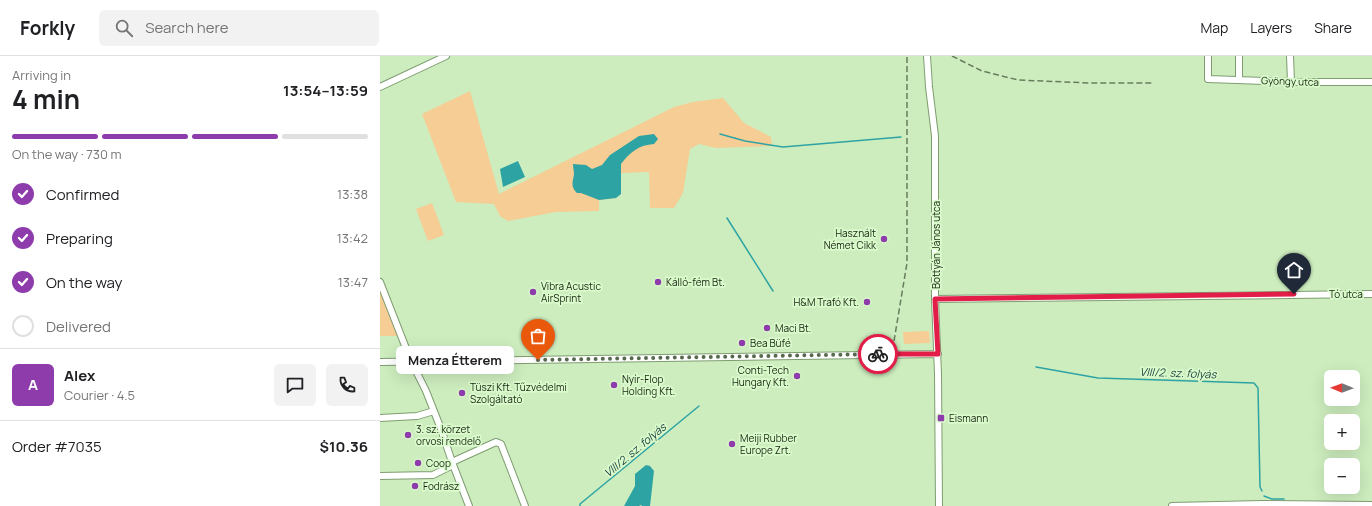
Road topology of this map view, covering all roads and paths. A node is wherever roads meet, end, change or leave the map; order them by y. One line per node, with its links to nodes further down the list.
1 (446, 56): 9 (street)
2 (927, 56): 12 (street, Bottyán János utca)
3 (1208, 56): 6 (street, Gyöngy utca)
4 (1239, 56): 6 (street)
5 (1290, 56): 7 (street)
6 (1239, 79): 7 (street, Gyöngy utca)
7 (1291, 82): 8 (street, Gyöngy utca)
8 (1372, 82)
9 (380, 87)
10 (380, 282): 14 (street)
11 (1372, 294): 12 (street, Tó utca)
12 (935, 299): 13 (street, Bottyán János utca)
13 (938, 354): 14 (street); 23 (street, Bottyán János utca)
14 (411, 361): 15 (street); 16 (street)
15 (380, 362)
16 (434, 411): 17 (street); 18 (street)
17 (380, 418)
18 (452, 464): 19 (street); 21 (street); 22 (street)
19 (380, 476)
20 (1372, 505): 24 (street)
21 (469, 506)
22 (525, 506)
23 (939, 506)
24 (1172, 506)

